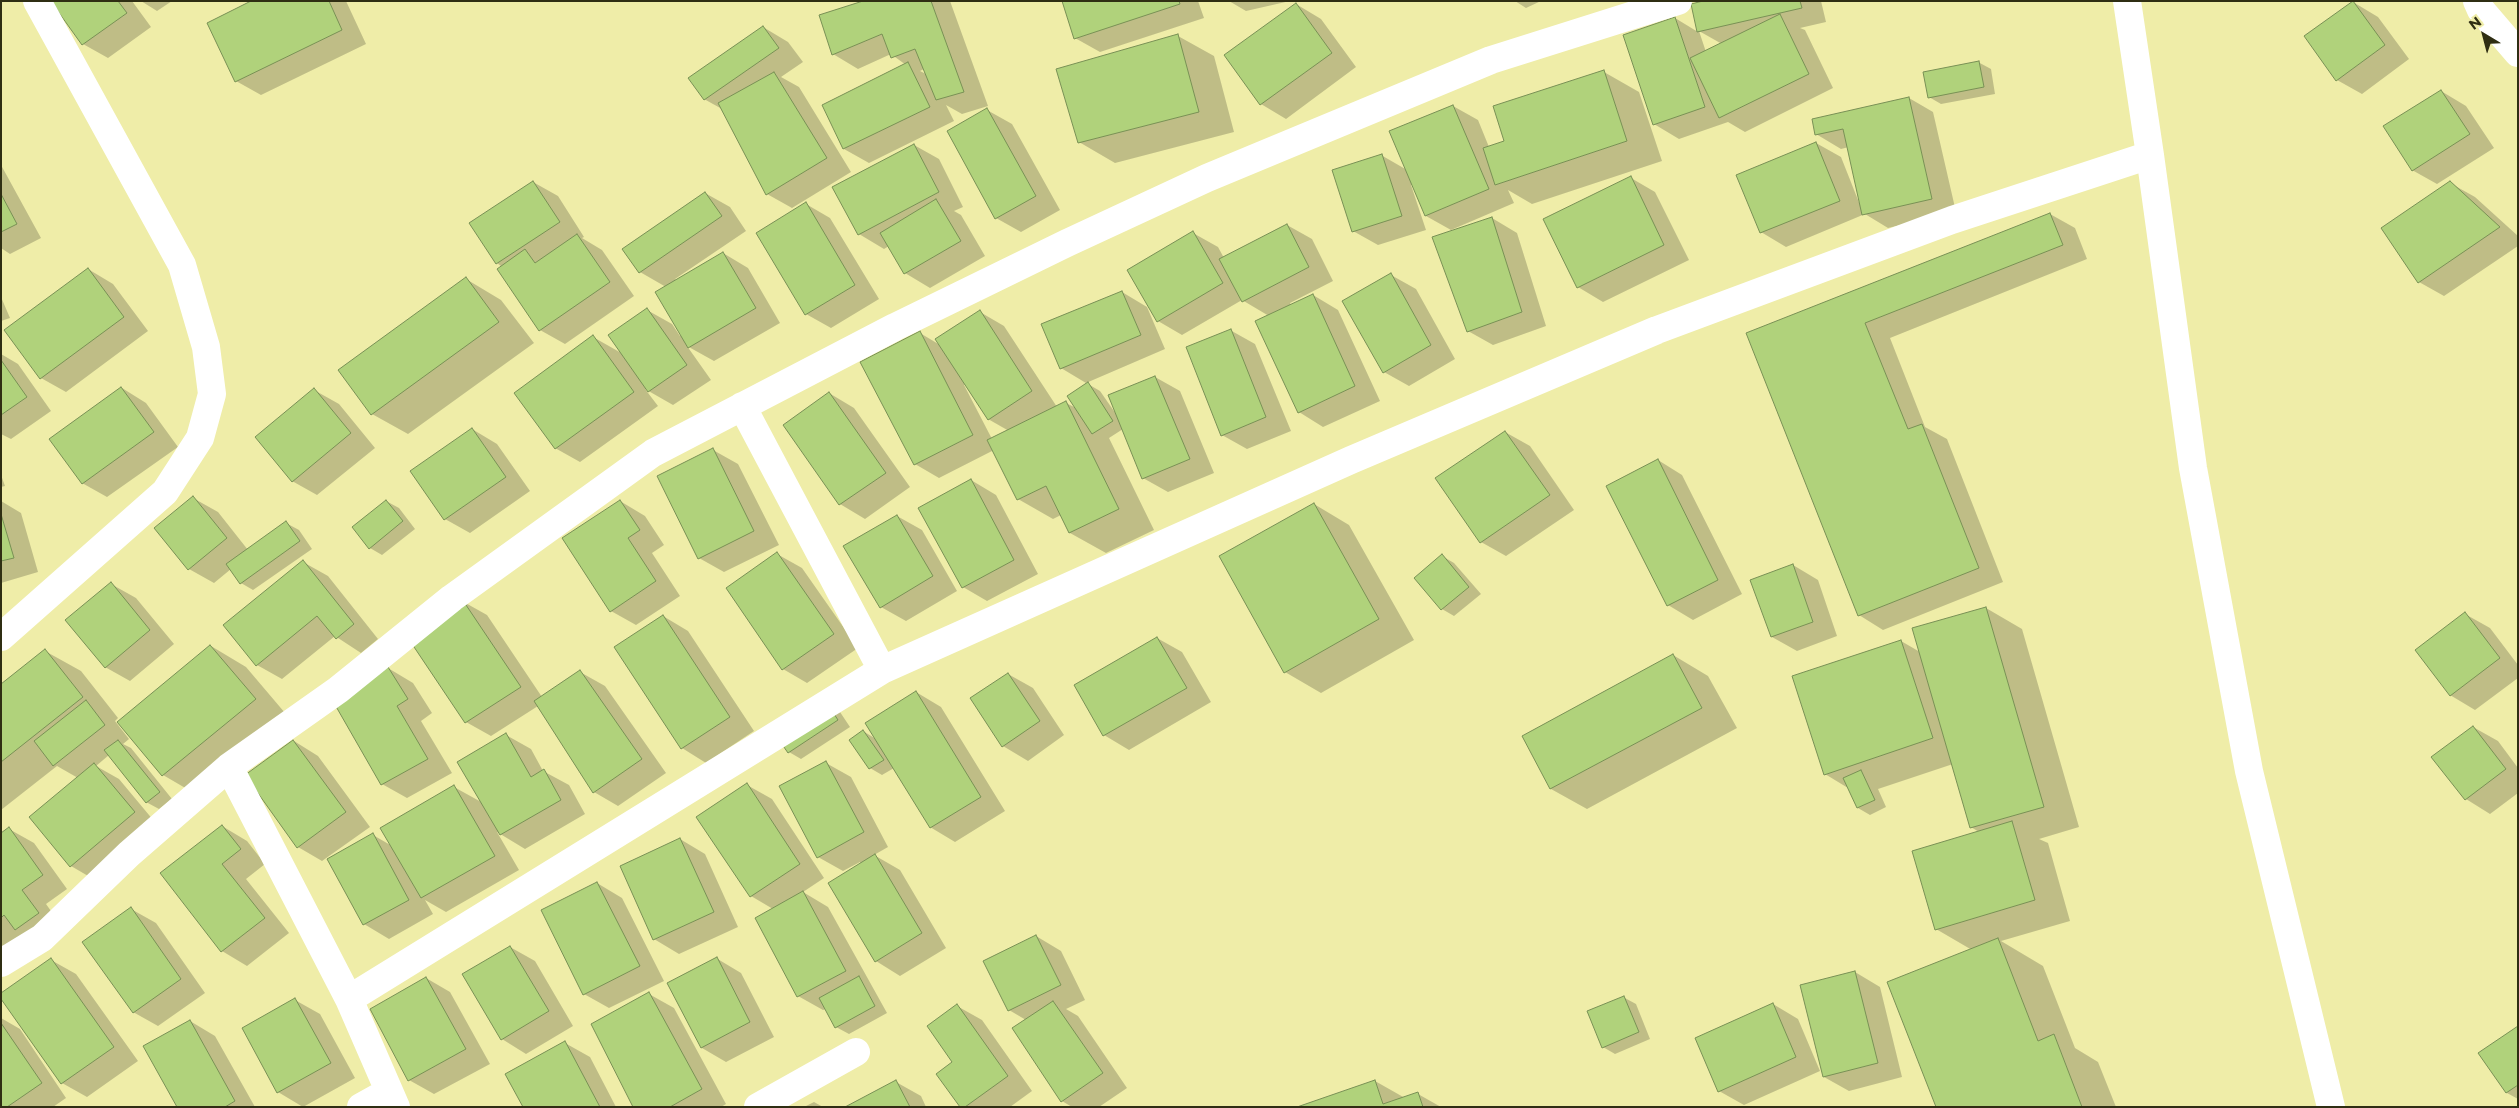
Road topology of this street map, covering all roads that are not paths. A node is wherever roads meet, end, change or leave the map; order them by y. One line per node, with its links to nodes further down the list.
1 (37, 1): 8 (street)
2 (1678, 1): 7 (street)
3 (2127, 1): 6 (street)
4 (2477, 1): 5 (street)
5 (2518, 53)
6 (2150, 155): 9 (street); 17 (street)
7 (742, 406): 9 (street); 10 (street)
8 (1, 637)
9 (882, 670): 12 (street)
10 (229, 767): 11 (street); 12 (street)
11 (1, 964)
12 (349, 999): 14 (street)
13 (856, 1052): 16 (street)
14 (392, 1099): 15 (street)
15 (360, 1107)
16 (758, 1107)
17 (2330, 1107)

